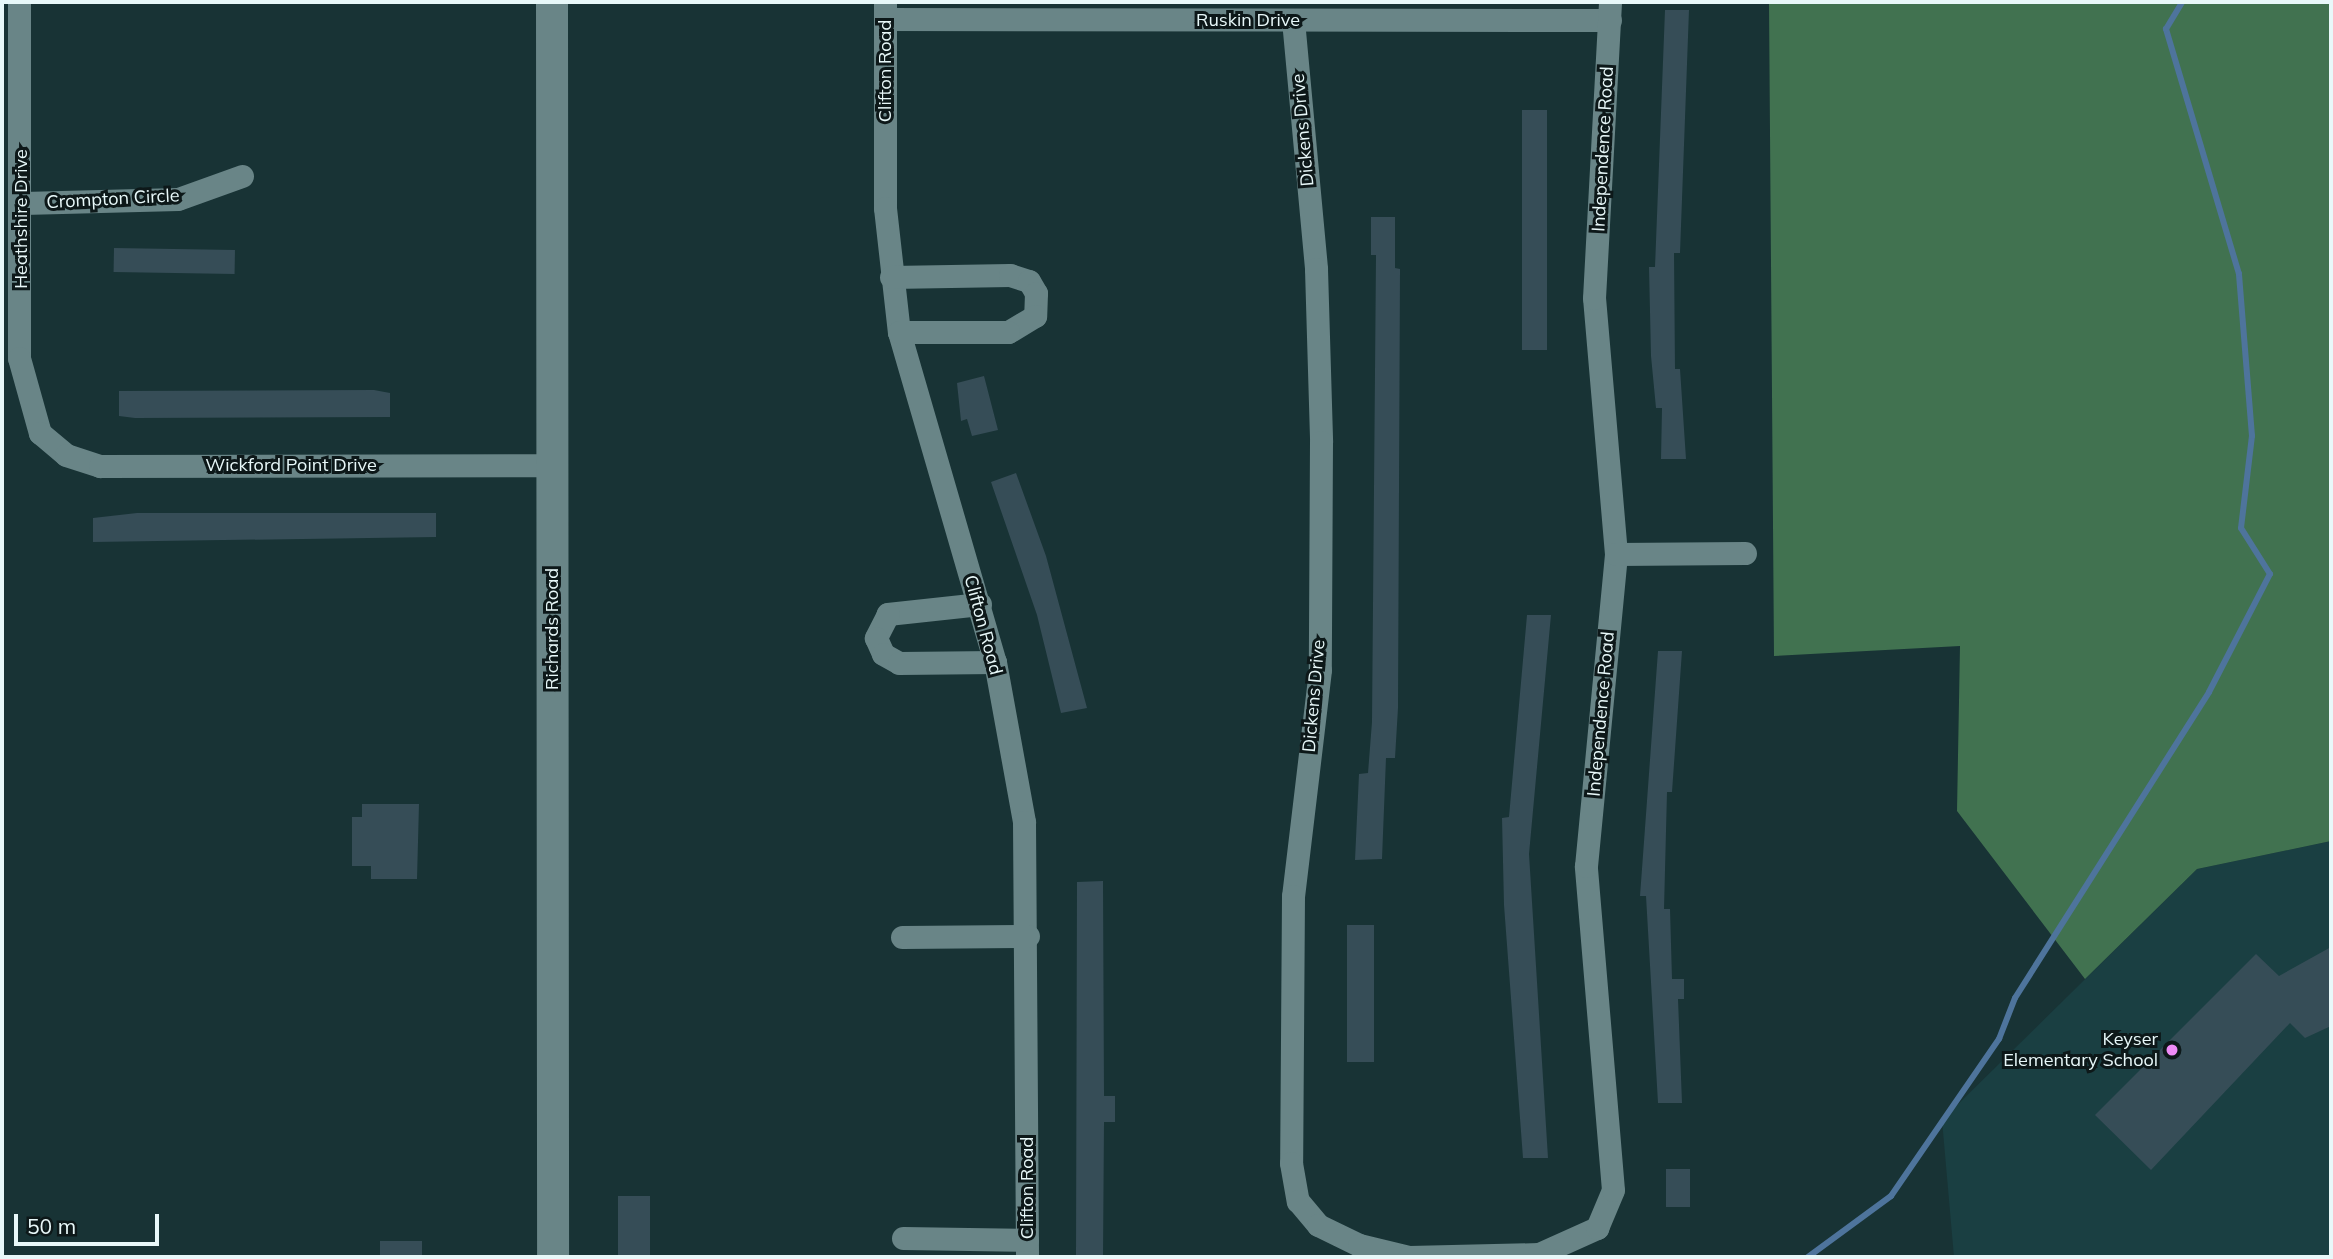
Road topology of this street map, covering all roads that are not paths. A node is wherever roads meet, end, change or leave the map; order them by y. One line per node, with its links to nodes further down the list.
1 (552, 2): 11 (street, Richards Road)
2 (13, 4): 7 (street, Heathshire Drive)
3 (885, 10): 5 (street, Ruskin Drive); 8 (street, Clifton Road)
4 (1610, 11): 5 (street, Ruskin Drive); 13 (street, Independence Road)
5 (1293, 20): 21 (street, Dickens Drive)
6 (242, 176): 7 (street, Crompton Circle)
7 (23, 202): 10 (street, Heathshire Drive)
8 (891, 277): 9 (street, Clifton Road); 9 (street)
9 (899, 332): 14 (street, Clifton Road)
10 (40, 433): 11 (street, Wickford Point Drive)
11 (552, 465): 20 (street, Richards Road)
12 (1745, 553): 13 (street)
13 (1616, 554): 21 (street, Independence Road)
14 (980, 604): 15 (street, Clifton Road); 15 (street)
15 (995, 662): 16 (street, Clifton Road)
16 (1028, 936): 17 (street); 19 (street, Clifton Road)
17 (902, 937)
18 (903, 1238): 19 (street)
19 (1027, 1248)
20 (553, 1257)
21 (1409, 1257)

